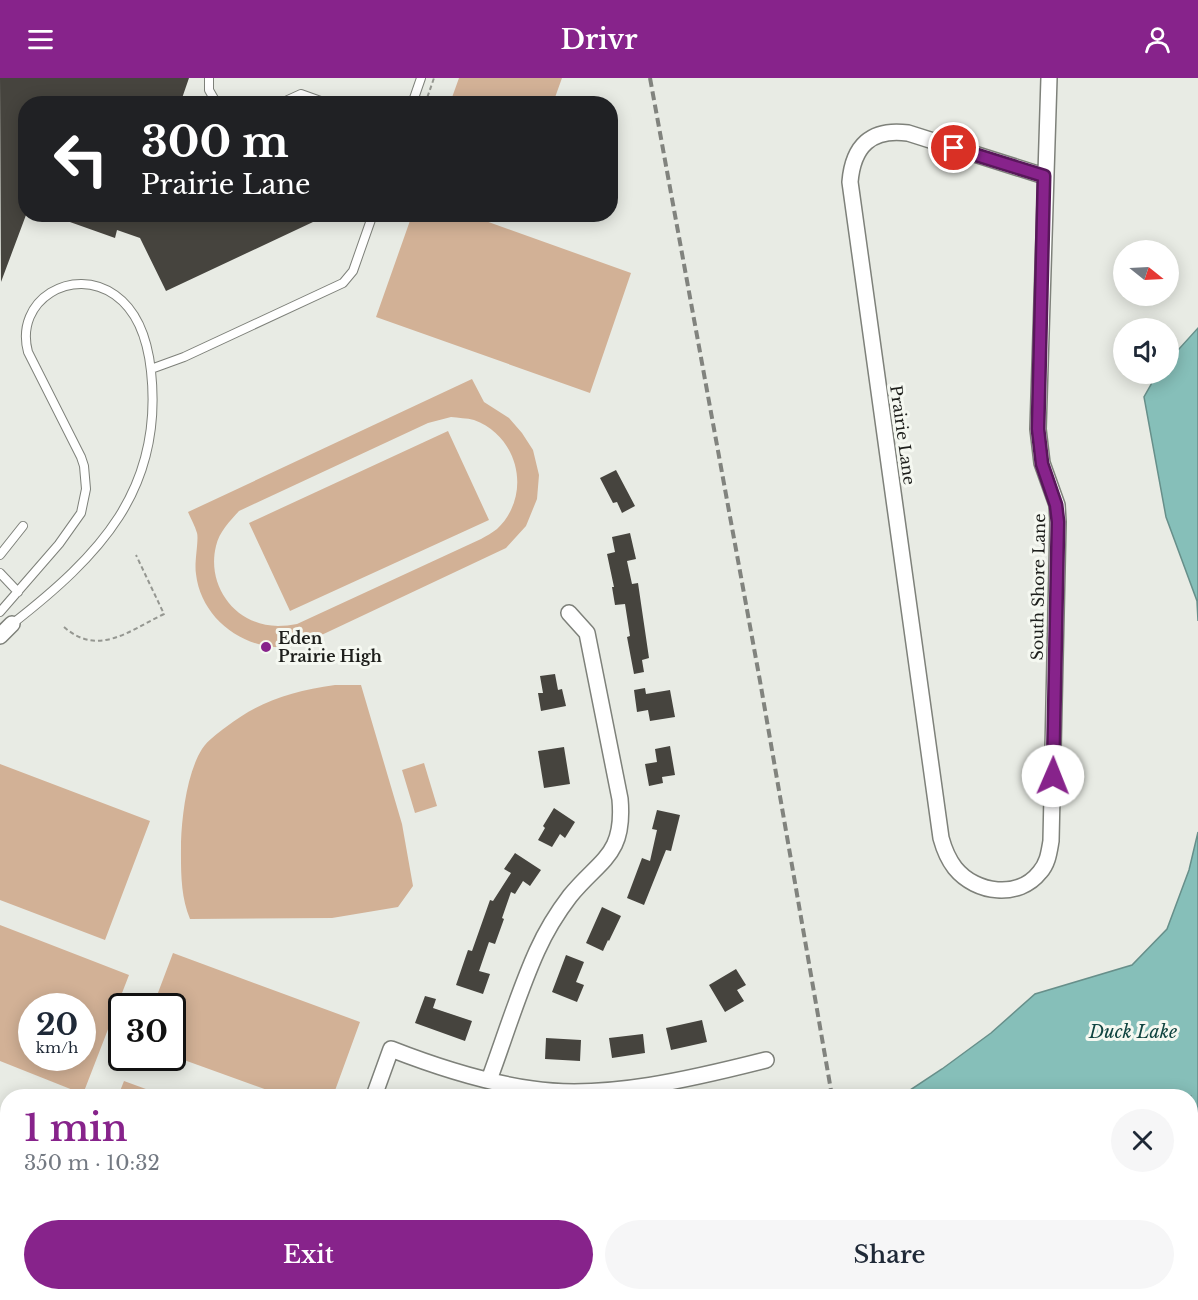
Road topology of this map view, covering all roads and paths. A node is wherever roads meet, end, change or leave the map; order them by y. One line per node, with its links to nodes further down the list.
1 (209, 78): 5 (lane)
2 (421, 78): 6 (lane)
3 (434, 78): 7 (path)
4 (1049, 78): 8 (street, South Shore Lane)
5 (212, 96)
6 (415, 96)
7 (428, 96)
8 (1044, 176): 21 (street, South Shore Lane); 21 (street, Prairie Lane)
9 (370, 222): 10 (lane)
10 (151, 369): 15 (lane); 18 (lane)
11 (23, 526): 12 (lane)
12 (0, 555)
13 (136, 555): 19 (path)
14 (0, 573): 15 (lane)
15 (18, 592): 16 (lane)
16 (0, 612)
17 (569, 614): 23 (street)
18 (12, 624): 20 (street)
19 (64, 627)
20 (0, 636)
21 (1000, 890)
22 (766, 1059): 26 (street)
23 (489, 1080): 24 (street); 25 (street)
24 (377, 1089)
25 (529, 1089)
26 (625, 1089)

